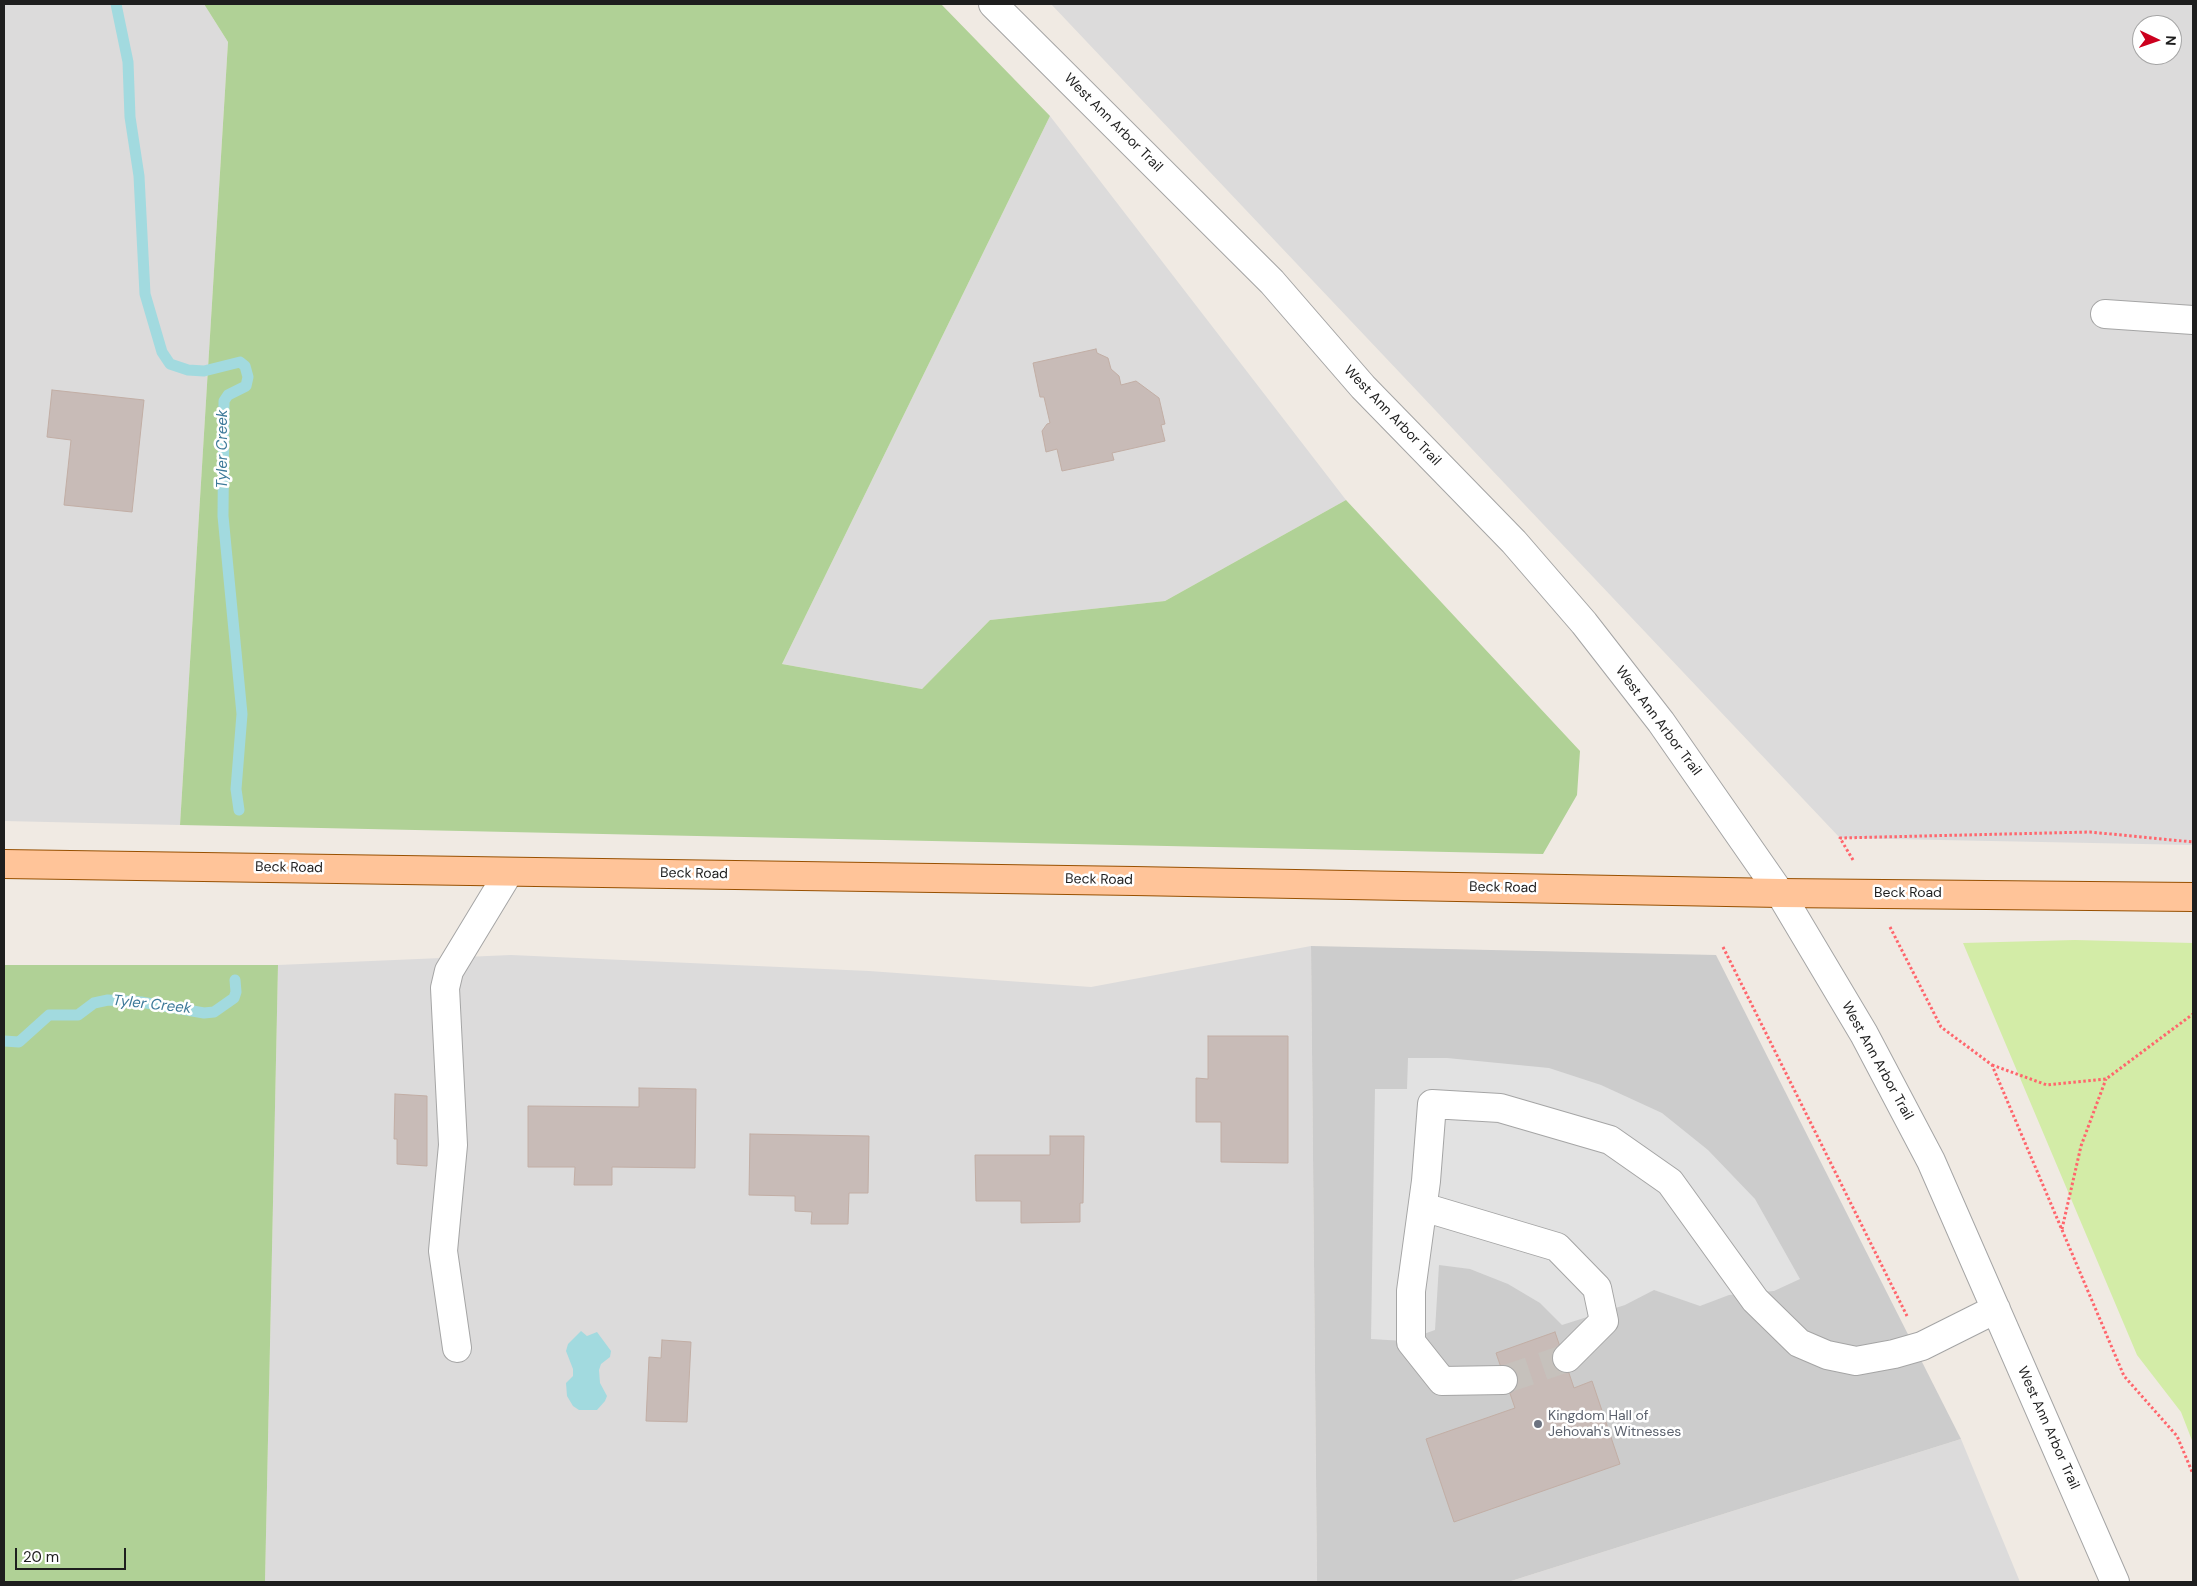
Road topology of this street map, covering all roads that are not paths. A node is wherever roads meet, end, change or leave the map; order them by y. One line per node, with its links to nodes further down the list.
1 (993, 4): 6 (street, West Ann Arbor Trail)
2 (2105, 314): 3 (street)
3 (2193, 320)
4 (4, 864): 5 (main road, Beck Road)
5 (509, 872): 6 (main road, Beck Road); 10 (street)
6 (1780, 893): 7 (main road, Beck Road); 9 (street, West Ann Arbor Trail)
7 (2193, 897)
8 (1423, 1207): 9 (street); 11 (street); 12 (street)
9 (1996, 1309): 13 (street, West Ann Arbor Trail)
10 (457, 1348)
11 (1568, 1358)
12 (1503, 1380)
13 (2115, 1582)

